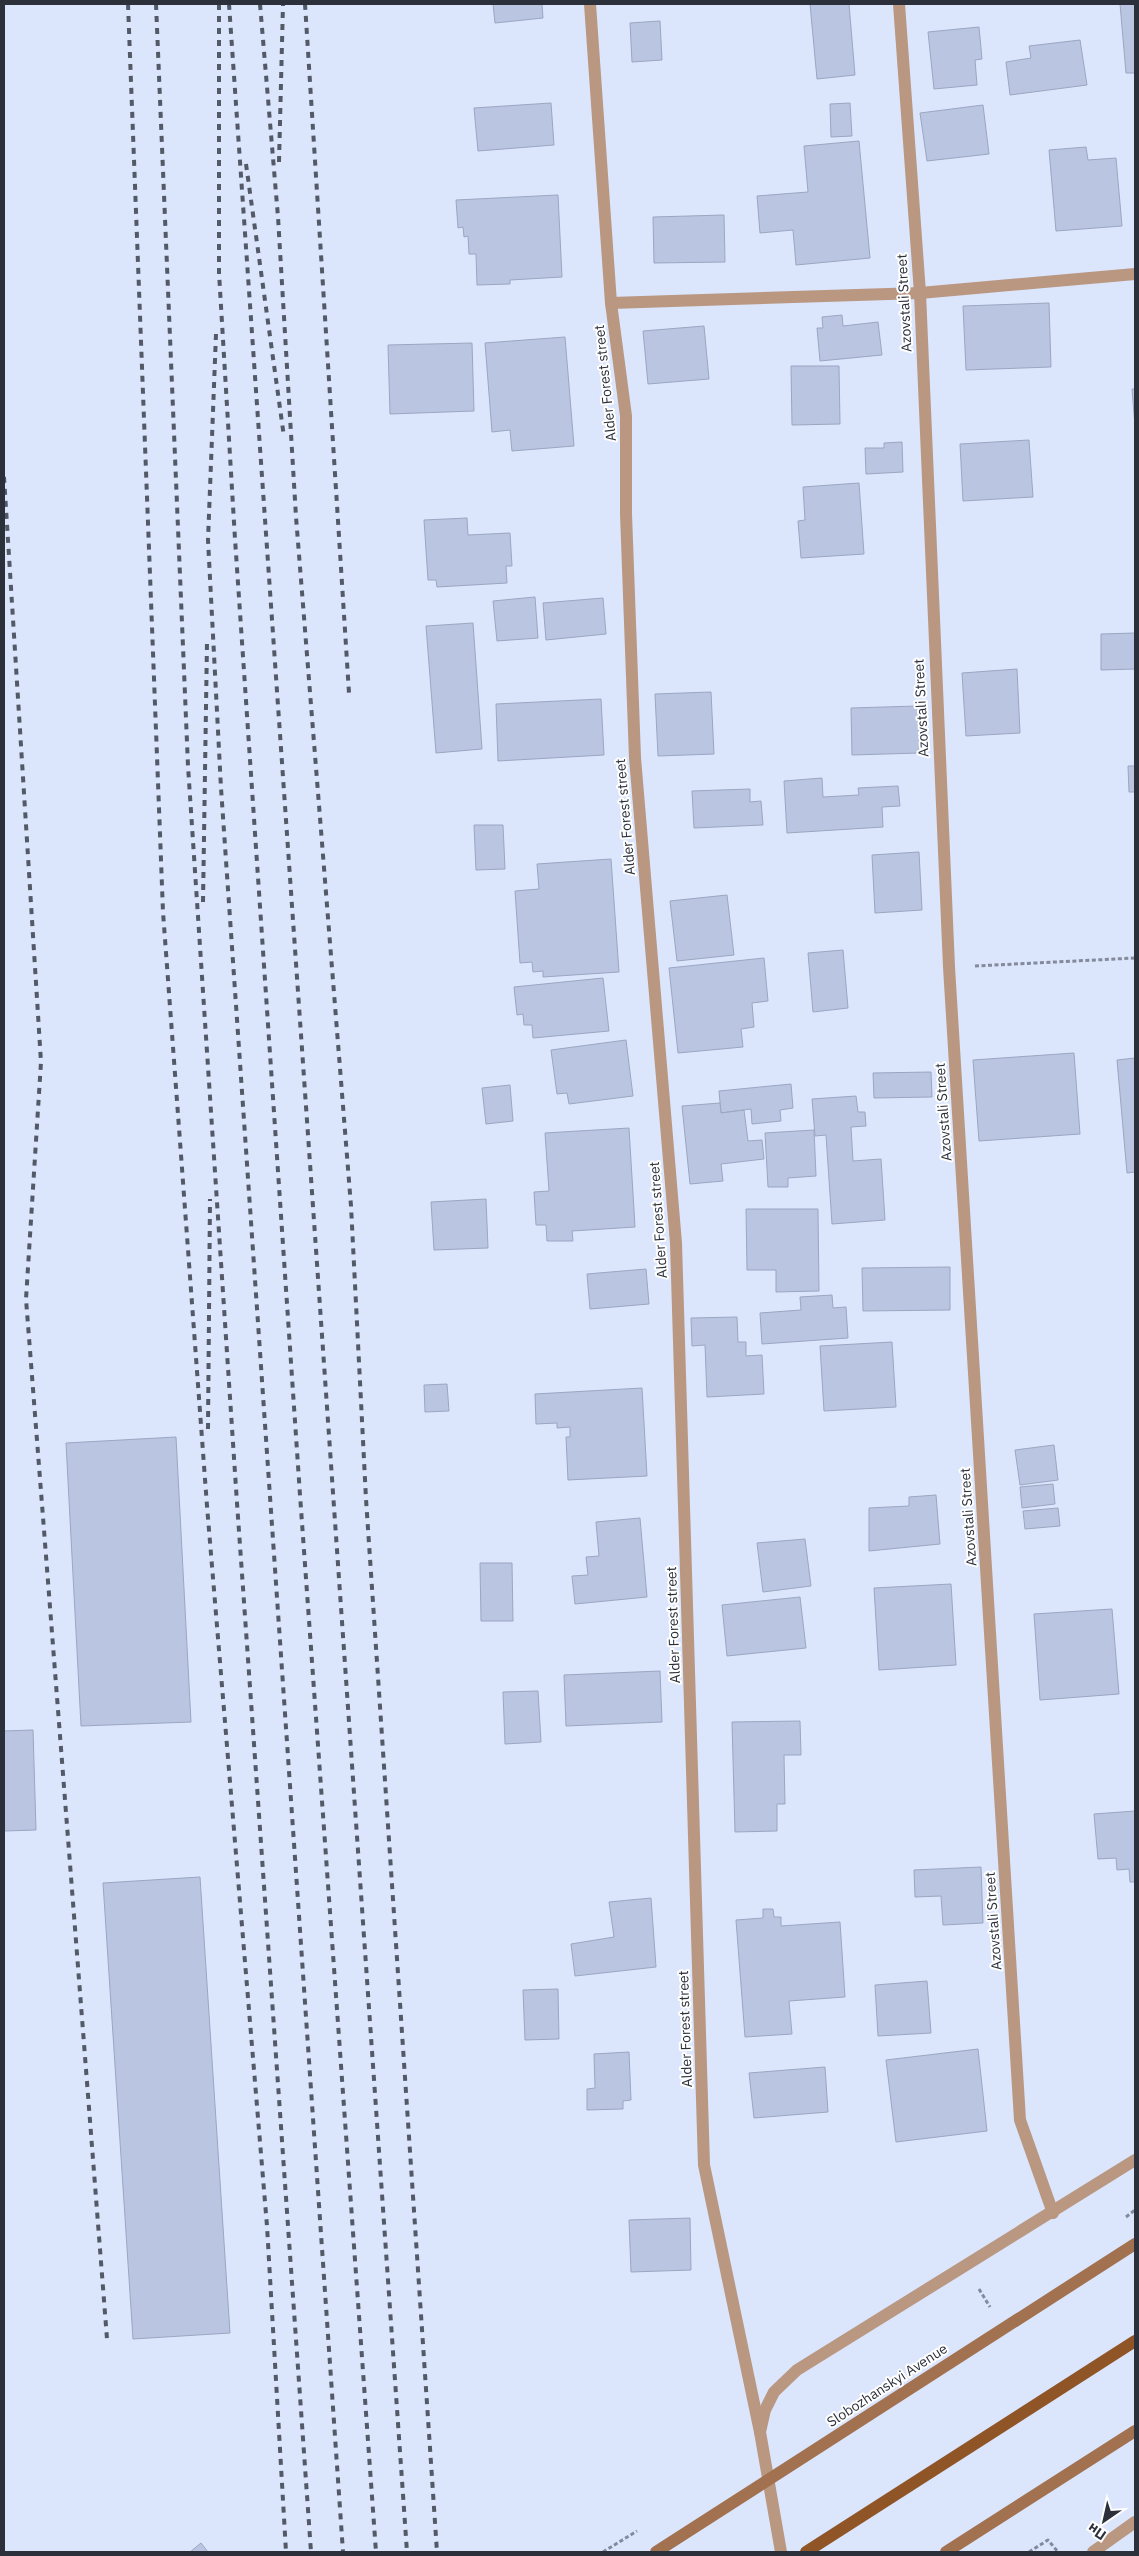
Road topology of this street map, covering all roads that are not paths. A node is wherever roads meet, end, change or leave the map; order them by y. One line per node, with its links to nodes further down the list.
1 (590, 4): 5 (street, Alder Forest street)
2 (899, 4): 4 (street, Azovstali Street)
3 (1135, 274): 4 (street)
4 (920, 293): 5 (street); 7 (street, Azovstali Street)
5 (612, 303): 11 (street, Alder Forest street)
6 (1135, 2160): 7 (street)
7 (1053, 2213): 11 (street)
8 (1135, 2244): 13 (main road, Slobozhanskyi Avenue, bridge)
9 (1135, 2341): 15 (main road)
10 (1135, 2431): 16 (main road)
11 (760, 2432): 14 (street, Alder Forest street)
12 (1135, 2522): 17 (street)
13 (656, 2552)
14 (781, 2552)
15 (806, 2552)
16 (946, 2552)
17 (1093, 2552)

